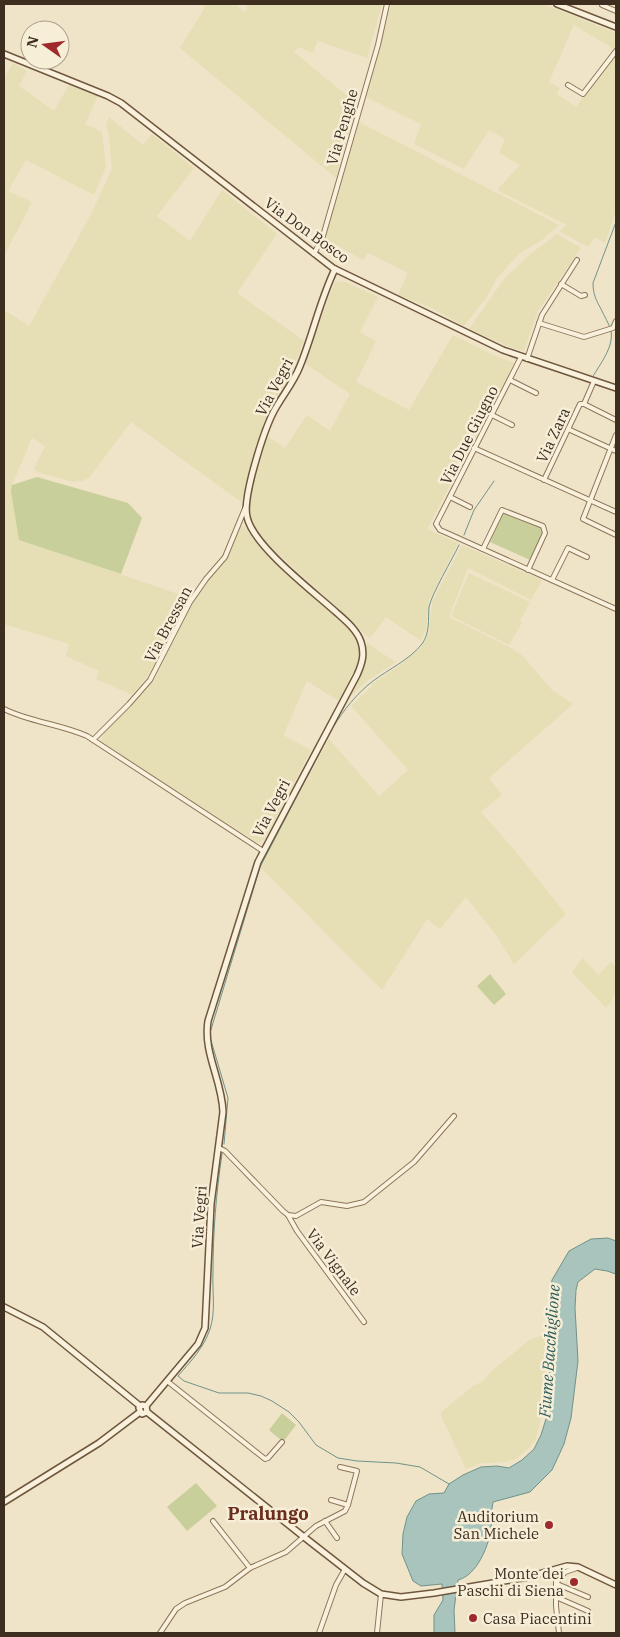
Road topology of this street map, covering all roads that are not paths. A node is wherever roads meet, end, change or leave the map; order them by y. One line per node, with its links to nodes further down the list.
1 (388, 4): 9 (street, Via Penghe)
2 (557, 4): 5 (street)
3 (602, 5): 4 (street)
4 (616, 11)
5 (616, 27)
6 (616, 51): 8 (street)
7 (4, 54): 9 (street, Via Don Bosco)
8 (568, 86)
9 (314, 254): 11 (street, Via Don Bosco)
10 (576, 260): 12 (street)
11 (335, 269): 16 (street, Via Don Bosco); 34 (street, Via Vegri)
12 (561, 284): 13 (street); 15 (street)
13 (585, 295)
14 (616, 321): 15 (street)
15 (540, 323): 17 (street)
16 (521, 356): 17 (street, Via Don Bosco); 18 (street, Via Due Giugno)
17 (527, 359): 19 (street, Via Don Bosco)
18 (510, 380): 21 (street); 23 (street, Via Due Giugno)
19 (594, 381): 20 (street, Via Don Bosco); 22 (street, Via Zara)
20 (616, 388)
21 (536, 393)
22 (584, 404): 24 (street, Via Zara); 26 (street, Via Zara)
23 (492, 415): 25 (street); 28 (street, Via Due Giugno)
24 (616, 420)
25 (512, 426)
26 (568, 429): 29 (street); 31 (street, Via Zara)
27 (616, 435): 29 (street)
28 (474, 448): 31 (street); 32 (street, Via Due Giugno)
29 (611, 449): 30 (street); 33 (street)
30 (616, 452)
31 (544, 480): 33 (street)
32 (450, 497): 35 (street); 38 (street, Via Due Giugno)
33 (591, 501): 36 (street); 37 (street)
34 (246, 506): 44 (street, Via Bressan); 45 (street, Via Vegri)
35 (470, 507)
36 (616, 512)
37 (616, 535)
38 (483, 549): 40 (street); 40 (street)
39 (587, 557): 41 (street)
40 (528, 570): 41 (street)
41 (552, 580): 42 (street)
42 (616, 609)
43 (4, 709): 44 (street)
44 (93, 740): 45 (street)
45 (263, 850): 47 (street, Via Vegri)
46 (454, 1116): 48 (street, Via Vignale)
47 (219, 1148): 48 (street, Via Vignale); 51 (street, Via Vegri)
48 (288, 1215): 50 (street, Via Vignale)
49 (4, 1307): 52 (street)
50 (364, 1322)
51 (167, 1381): 52 (street, Via Vegri); 53 (street)
52 (144, 1408): 56 (street); 60 (street)
53 (282, 1442)
54 (340, 1467): 57 (street)
55 (331, 1500): 57 (street)
56 (4, 1502)
57 (348, 1505): 59 (street)
58 (212, 1521): 64 (street)
59 (325, 1521): 60 (street); 61 (street)
60 (304, 1537): 64 (street); 66 (street)
61 (336, 1538)
62 (564, 1567): 63 (street); 65 (street); 67 (street)
63 (578, 1567): 67 (street); 69 (street)
64 (250, 1568): 74 (street)
65 (556, 1568): 68 (street); 70 (street)
66 (345, 1569): 70 (street); 75 (street)
67 (561, 1576): 68 (street)
68 (557, 1583): 71 (street); 72 (street)
69 (616, 1585)
70 (384, 1595): 76 (street)
71 (556, 1597): 73 (street); 77 (street)
72 (588, 1597)
73 (588, 1611)
74 (160, 1633)
75 (319, 1633)
76 (377, 1633)
77 (559, 1633)

